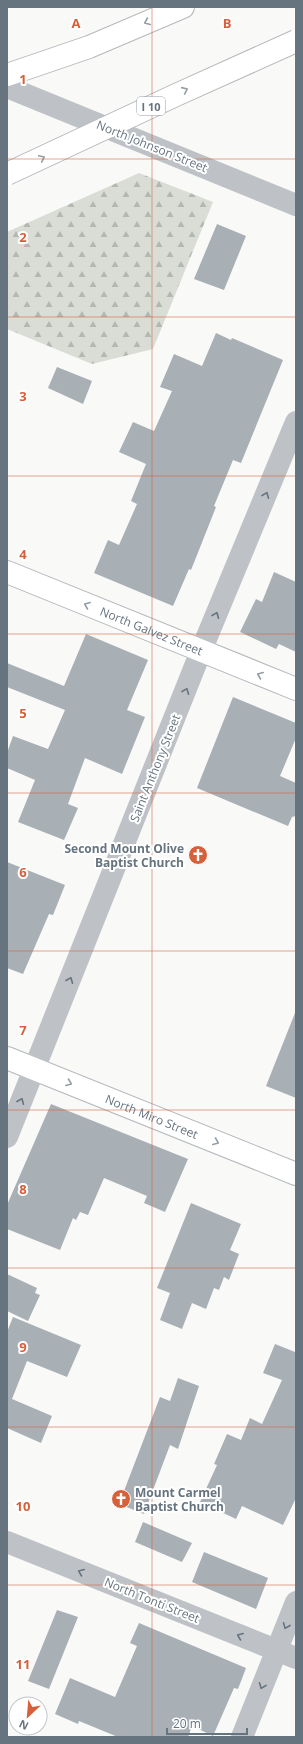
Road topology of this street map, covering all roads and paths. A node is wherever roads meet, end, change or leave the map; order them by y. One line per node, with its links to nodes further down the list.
1 (183, 7): 3 (main road, one-way to 3)
2 (296, 41): 5 (main road, I 10, one-way to 2, bridge)
3 (7, 75)
4 (7, 87): 6 (street, North Johnson Street)
5 (7, 174)
6 (296, 205)
7 (296, 422): 9 (street, Saint Anthony Street, one-way to 7)
8 (7, 572): 9 (main road, North Galvez Street, one-way to 8)
9 (201, 651): 10 (main road, North Galvez Street, one-way to 9); 12 (street, Saint Anthony Street, one-way to 9)
10 (296, 689)
11 (7, 1058): 12 (main road, North Miro Street)
12 (34, 1069): 13 (street, Saint Anthony Street, one-way to 12); 14 (main road, North Miro Street, one-way to 14)
13 (7, 1137)
14 (296, 1174)
15 (7, 1542): 17 (street, North Tonti Street, one-way to 15)
16 (296, 1602): 17 (street, one-way to 17)
17 (286, 1654): 18 (street, one-way to 18)
18 (242, 1737)

